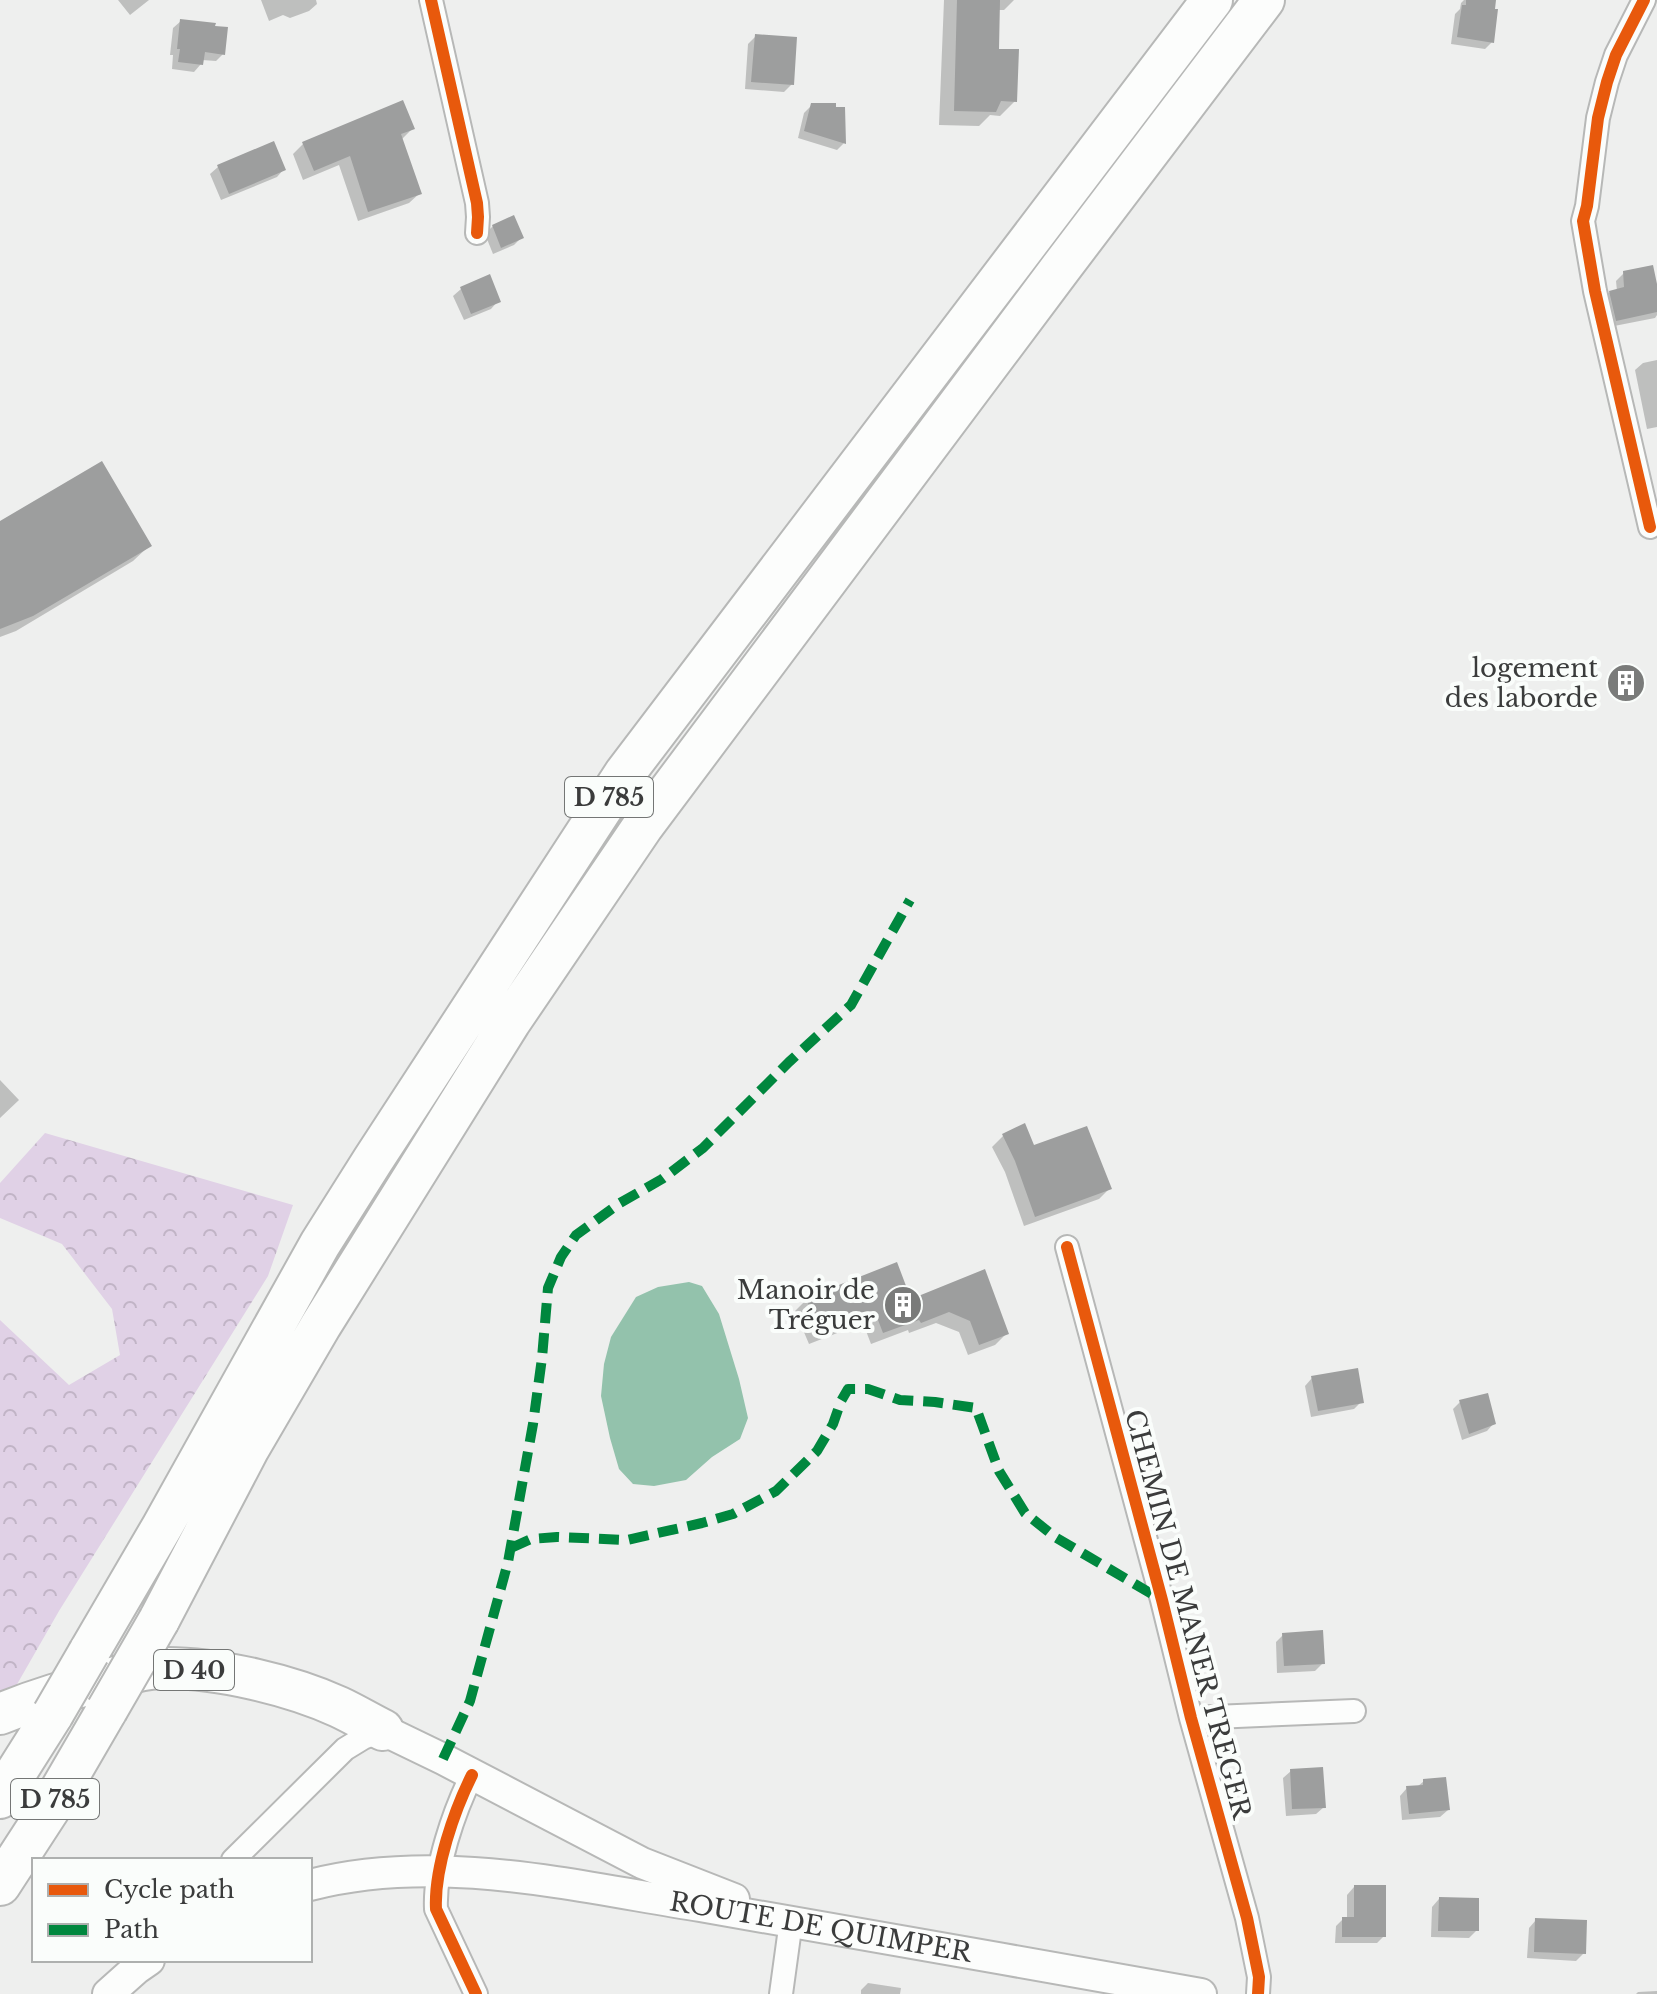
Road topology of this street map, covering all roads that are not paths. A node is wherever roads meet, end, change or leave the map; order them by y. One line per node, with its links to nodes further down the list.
1 (431, 0): 5 (street)
2 (1212, 0): 13 (highway, D 785, bridge)
3 (1264, 0): 16 (highway, D 785, bridge)
4 (1644, 0): 6 (street)
5 (477, 233)
6 (1650, 527)
7 (1067, 1247): 10 (street, CHEMIN DE MANER TREGER)
8 (1354, 1711): 10 (street, CHEMIN DE MANER TREGER)
9 (0, 1714): 11 (highway, D 40)
10 (1191, 1718): 24 (street, CHEMIN DE MANER TREGER)
11 (383, 1730): 12 (main road, D 40); 14 (street)
12 (472, 1775): 15 (street); 18 (main road, D 40)
13 (0, 1798)
14 (235, 1858)
15 (440, 1871): 17 (main road, D 40); 18 (main road, ROUTE DE QUIMPER / D 40); 21 (street)
16 (0, 1885)
17 (312, 1885)
18 (791, 1921): 22 (street); 23 (main road, ROUTE DE QUIMPER / D 40)
19 (143, 1963): 20 (main road)
20 (108, 1994)
21 (476, 1994)
22 (781, 1994)
23 (1201, 1994)
24 (1258, 1994)

